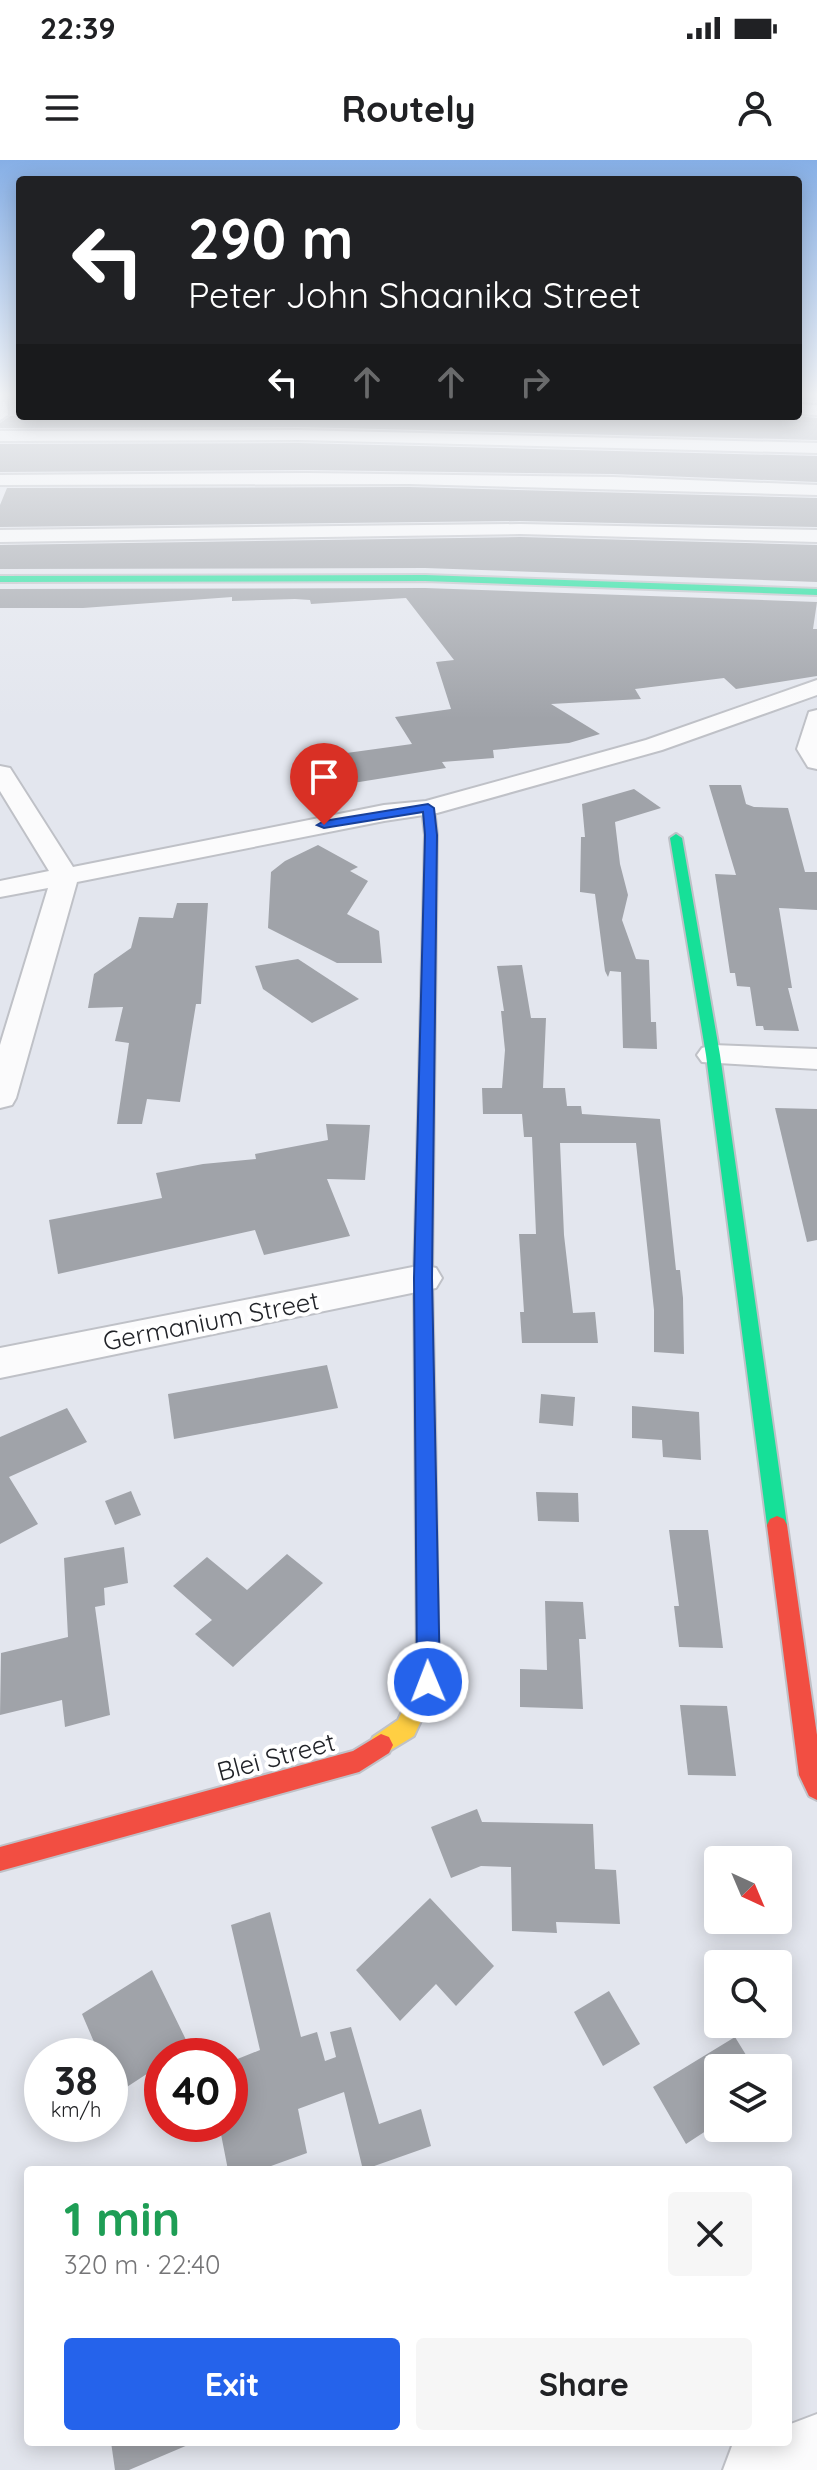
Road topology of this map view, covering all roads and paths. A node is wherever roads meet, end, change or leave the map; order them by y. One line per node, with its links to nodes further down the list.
1 (0, 536): 2 (street)
2 (817, 536)
3 (0, 579): 4 (street)
4 (817, 592)
5 (817, 687): 9 (street)
6 (817, 717): 7 (street)
7 (817, 762)
8 (1, 773): 11 (street)
9 (428, 808): 11 (street); 16 (street, Blei Street)
10 (676, 838): 13 (street)
11 (65, 876): 12 (street); 15 (street)
12 (0, 889)
13 (713, 1055): 14 (street); 18 (street)
14 (817, 1059)
15 (0, 1098)
16 (423, 1278): 17 (street, Germanium Street); 19 (street, Blei Street)
17 (0, 1363)
18 (817, 1788)
19 (0, 1859)
20 (817, 2447): 21 (street)
21 (756, 2470)

